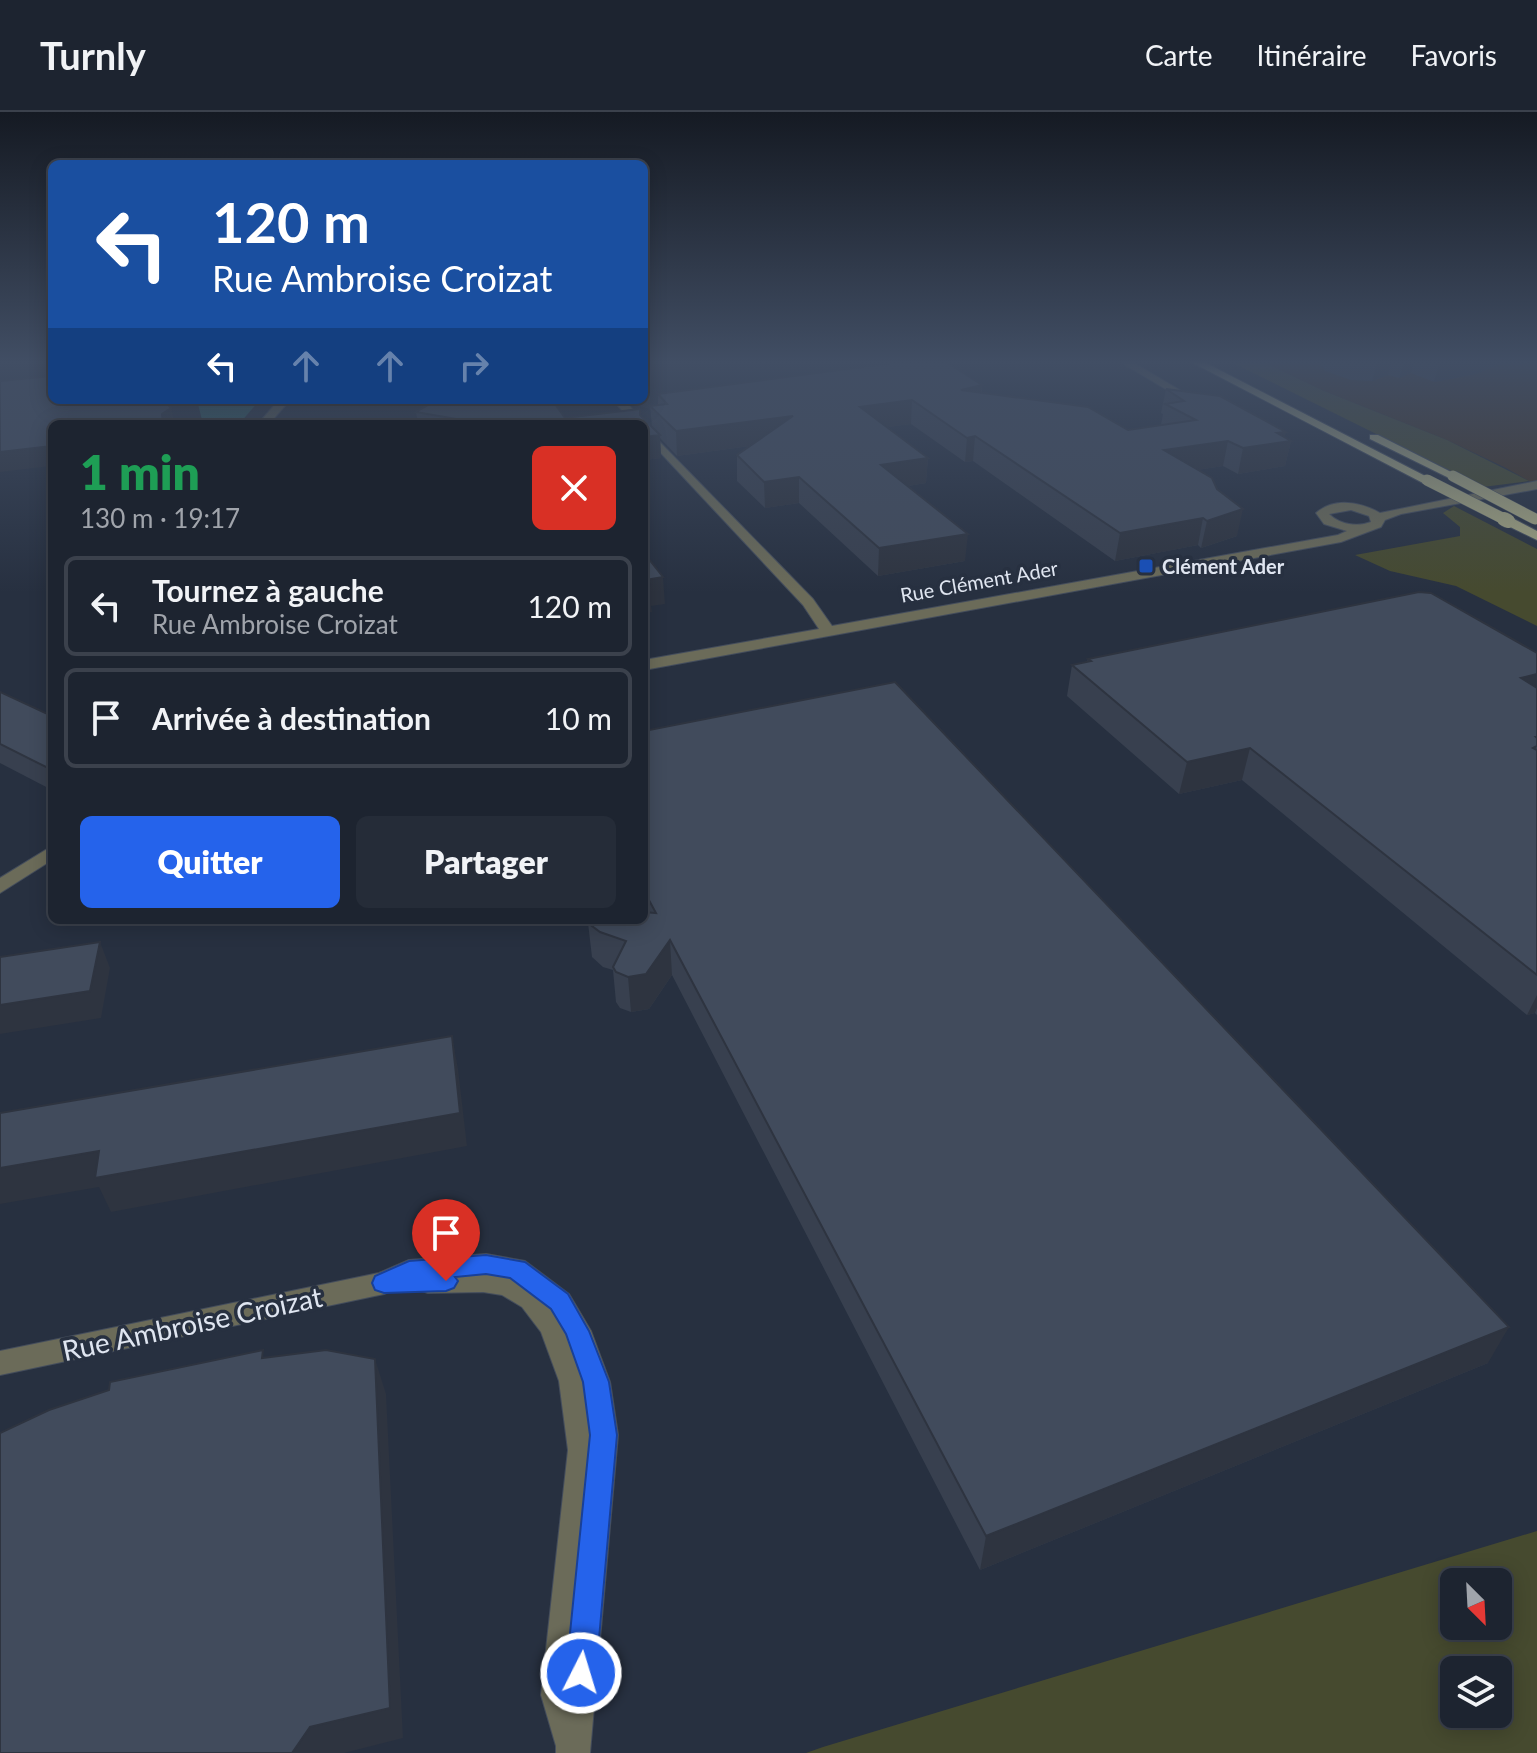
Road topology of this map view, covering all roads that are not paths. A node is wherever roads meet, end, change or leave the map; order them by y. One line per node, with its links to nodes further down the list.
1 (654, 440): 13 (street)
2 (1348, 440): 11 (main road, bridge)
3 (1378, 440): 8 (main road, bridge)
4 (1537, 485): 5 (street, Rue Clément Ader)
5 (1428, 503): 6 (street, Rue Clément Ader); 7 (street, Rue Clément Ader)
6 (1357, 508): 7 (street); 9 (street, Rue Clément Ader)
7 (1379, 518): 10 (street, Rue Clément Ader)
8 (1536, 519)
9 (1333, 523): 10 (street); 12 (street, Rue Clément Ader)
10 (1366, 528): 12 (street, Rue Clément Ader)
11 (1537, 536)
12 (1322, 541): 13 (street, Rue Clément Ader)
13 (828, 631): 14 (street, Rue Clément Ader)
14 (648, 664)
15 (48, 855): 16 (street)
16 (0, 887)
17 (0, 1363): 18 (street, Rue Ambroise Croizat)
18 (573, 1751)

